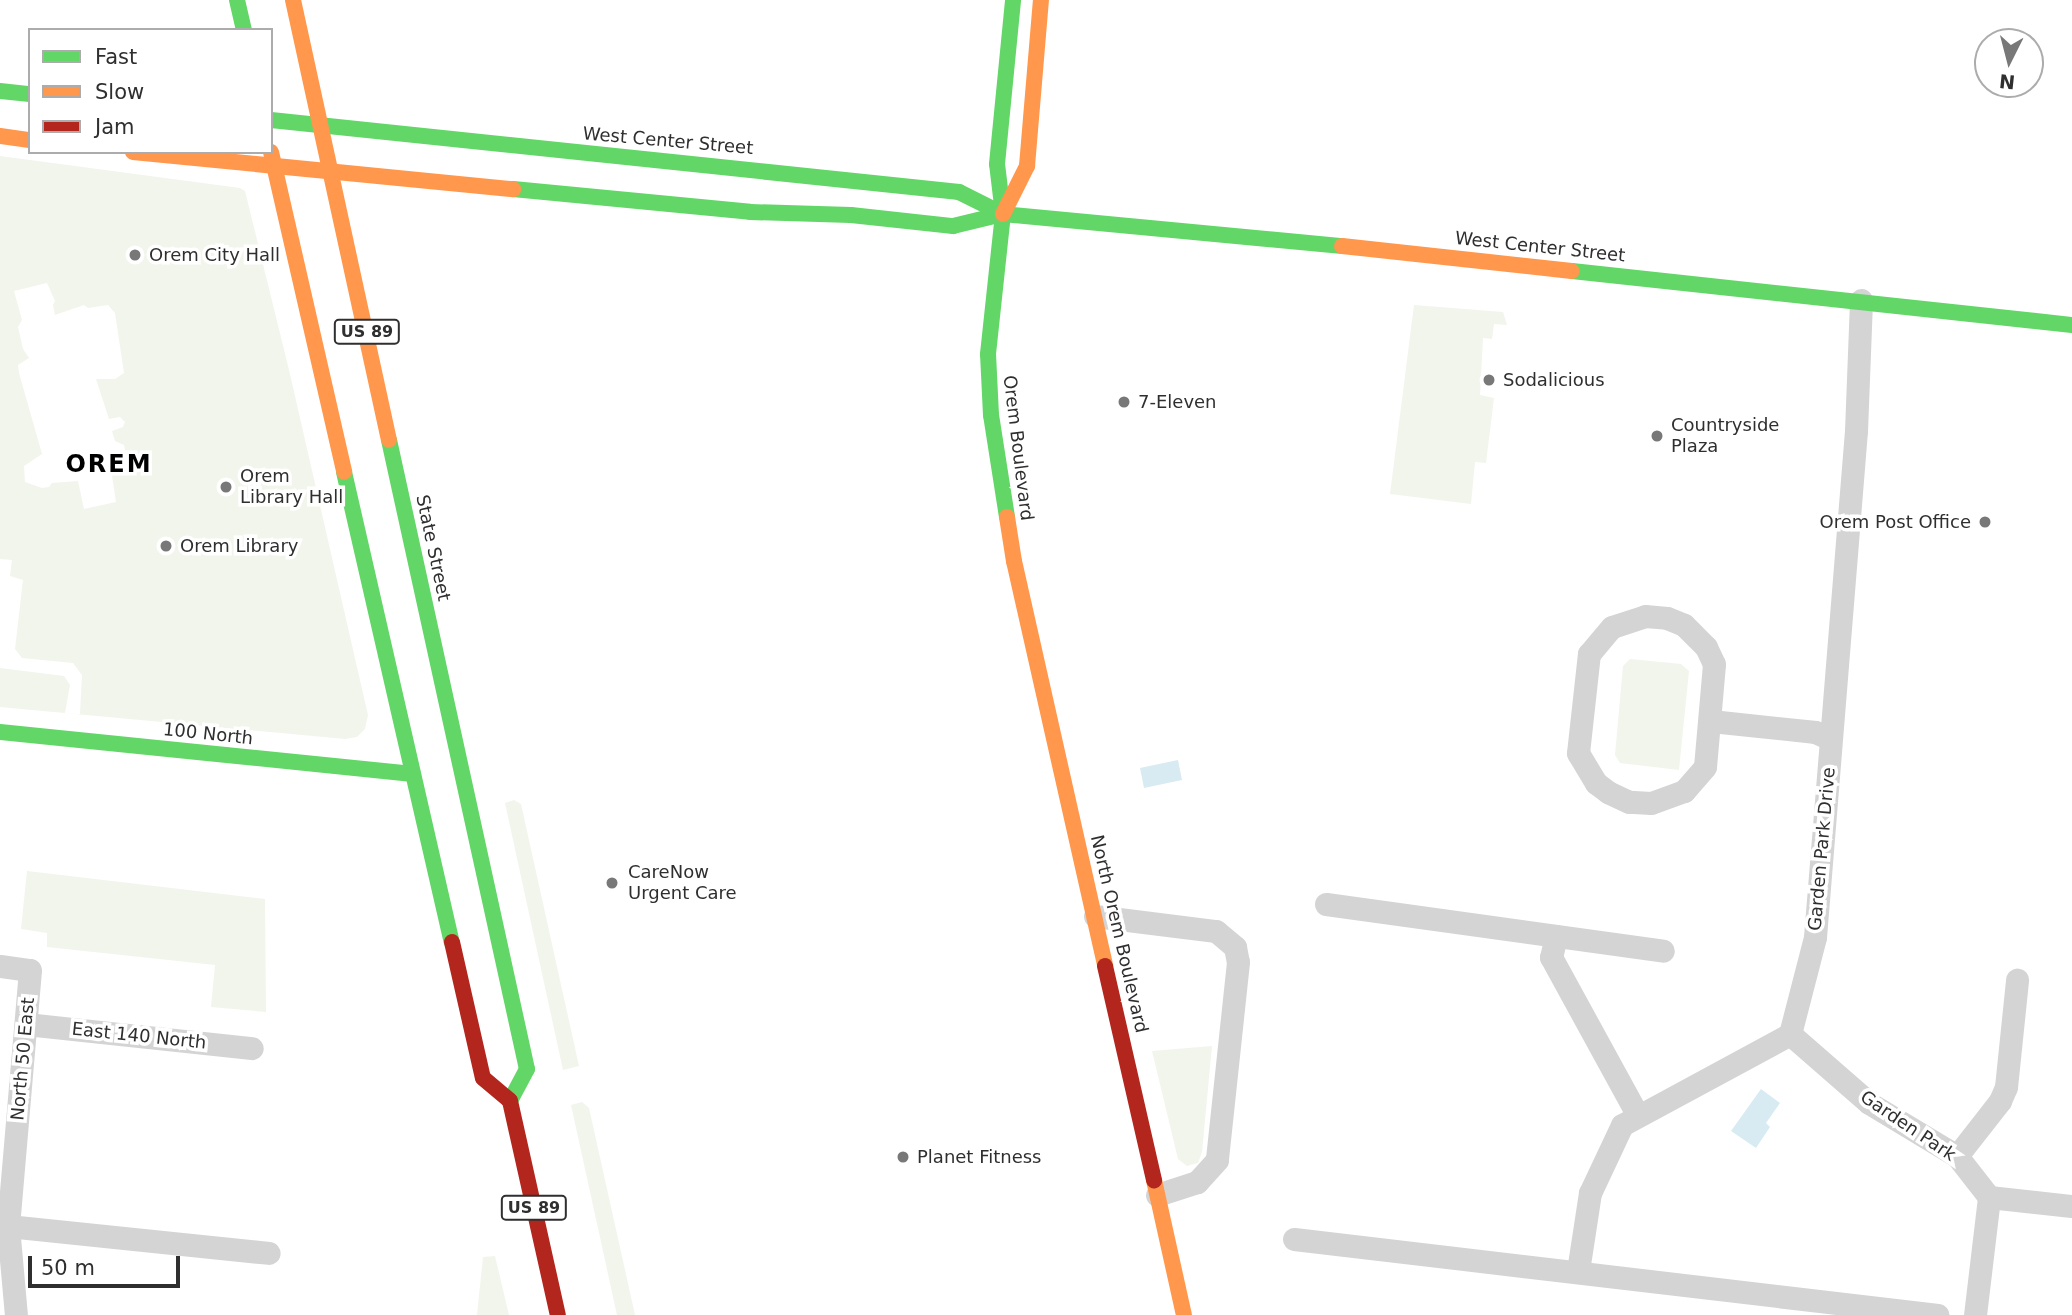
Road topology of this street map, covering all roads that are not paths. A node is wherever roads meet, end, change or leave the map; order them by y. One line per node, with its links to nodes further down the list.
1 (237, 0): 5 (main road)
2 (293, 0): 9 (main road, State Street / US 89)
3 (1013, 0): 15 (main road, Orem Boulevard)
4 (1041, 0): 15 (main road, Orem Boulevard)
5 (244, 28)
6 (0, 91): 7 (main road)
7 (28, 94)
8 (273, 120): 9 (main road, West Center Street)
9 (323, 127): 14 (main road, State Street / US 89); 15 (main road, West Center Street)
10 (0, 136): 11 (main road)
11 (28, 140)
12 (167, 154): 13 (main road, West Center Street)
13 (272, 160): 14 (main road, West Center Street); 22 (main road, US 89)
14 (334, 174): 15 (main road, West Center Street); 25 (main road, State Street / US 89)
15 (1003, 214): 16 (main road, West Center Street); 18 (main road, Orem Boulevard)
16 (1861, 300): 17 (main road, West Center Street); 21 (street, Garden Park Drive)
17 (2072, 325)
18 (1014, 561): 27 (main road, North Orem Boulevard)
19 (1711, 721): 19 (street); 21 (street)
20 (0, 732): 22 (main road, 100 North)
21 (1831, 739): 33 (street, Garden Park Drive)
22 (413, 774): 23 (main road); 35 (main road, US 89)
23 (439, 796)
24 (461, 830): 25 (main road)
25 (478, 845): 35 (main road, State Street)
26 (1326, 904): 28 (street)
27 (1095, 916): 38 (main road, North Orem Boulevard); 38 (street)
28 (1556, 936): 29 (street); 36 (street)
29 (1664, 951)
30 (0, 966): 32 (street, North 50 East)
31 (2017, 980): 37 (street)
32 (26, 1024): 34 (street, East 140 North); 41 (street, North 50 East)
33 (1790, 1034): 36 (street); 37 (street, Garden Park)
34 (252, 1048)
35 (510, 1101): 46 (main road, US 89)
36 (1637, 1114): 44 (street)
37 (1957, 1156): 39 (street, Garden Park)
38 (1157, 1195): 47 (main road, North Orem Boulevard)
39 (1989, 1197): 40 (street); 49 (street)
40 (2072, 1206)
41 (8, 1226): 43 (street); 45 (street, North 50 East)
42 (1294, 1240): 44 (street)
43 (269, 1253)
44 (1578, 1271): 48 (street)
45 (16, 1315)
46 (558, 1315)
47 (1184, 1315)
48 (1938, 1315)
49 (1975, 1315)

